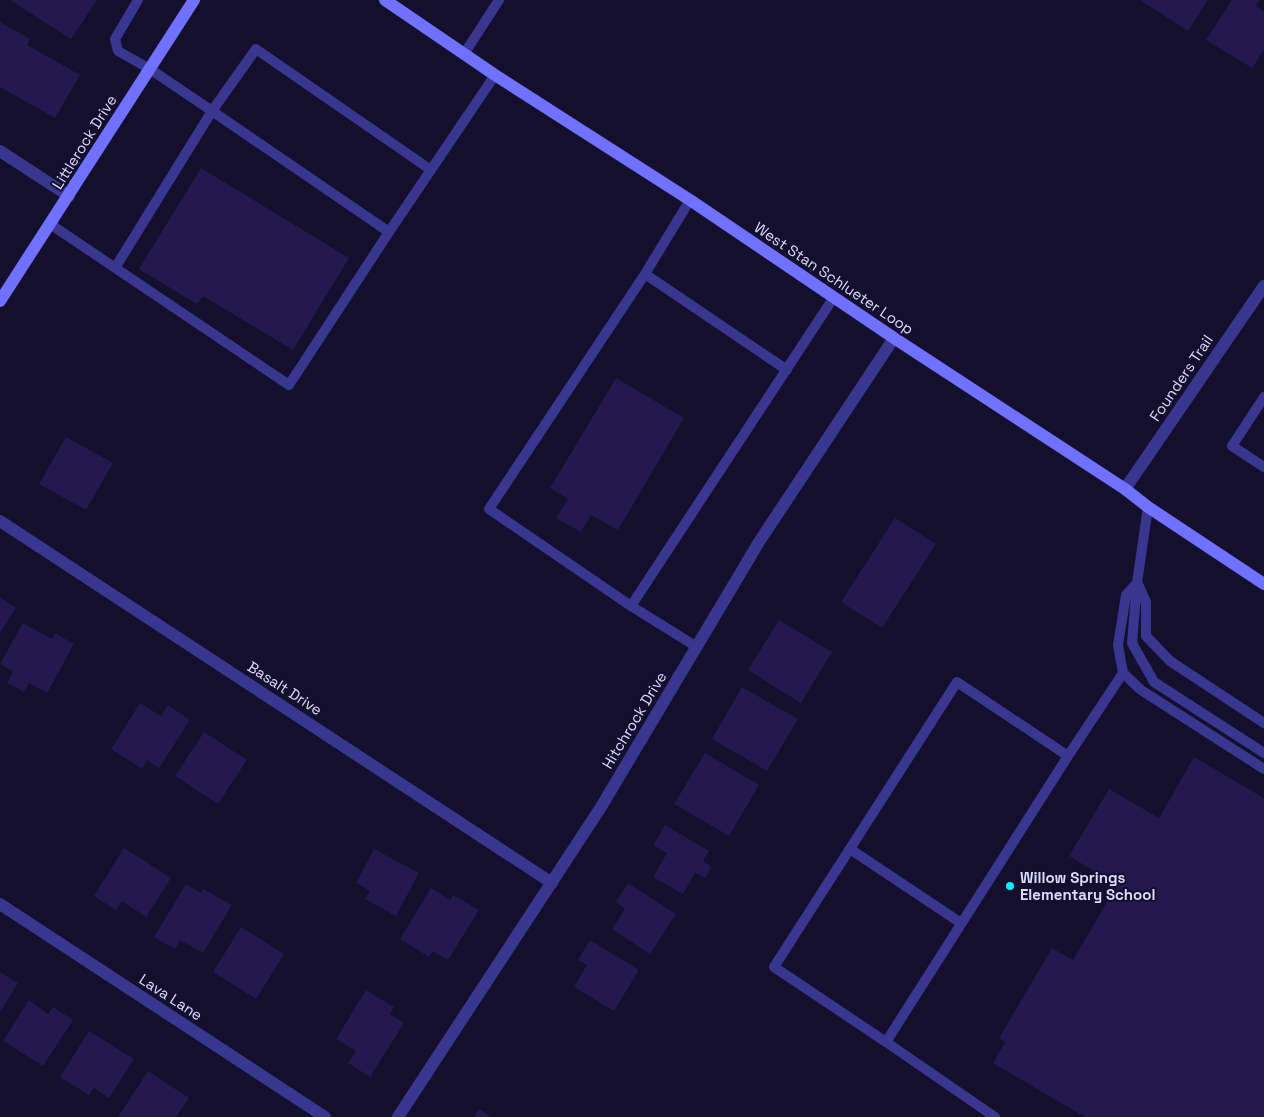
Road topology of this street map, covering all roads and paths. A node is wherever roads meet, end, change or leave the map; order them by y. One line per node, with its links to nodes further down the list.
1 (138, 0): 6 (lane)
2 (194, 0): 6 (main road, Littlerock Drive)
3 (386, 0): 5 (main road, West Stan Schlueter Loop)
4 (499, 0): 5 (lane)
5 (464, 54): 7 (main road, West Stan Schlueter Loop)
6 (150, 69): 8 (lane); 11 (main road, Littlerock Drive)
7 (495, 75): 10 (lane); 12 (main road, West Stan Schlueter Loop)
8 (212, 112): 10 (lane); 14 (lane); 15 (lane)
9 (0, 151): 11 (street)
10 (431, 170): 14 (lane)
11 (69, 196): 13 (main road, Littlerock Drive)
12 (690, 200): 16 (lane); 18 (main road, West Stan Schlueter Loop)
13 (50, 224): 15 (lane); 19 (main road, Littlerock Drive)
14 (389, 232): 15 (lane)
15 (115, 268)
16 (645, 274): 21 (lane); 29 (lane)
17 (1264, 286): 24 (street, Founders Trail)
18 (834, 297): 20 (main road, West Stan Schlueter Loop); 21 (lane)
19 (0, 301)
20 (894, 338): 24 (main road, West Stan Schlueter Loop); 30 (street, Hitchrock Drive)
21 (787, 370): 29 (lane)
22 (1264, 397): 23 (lane)
23 (1264, 468)
24 (1125, 489): 25 (main road, West Stan Schlueter Loop)
25 (1148, 507): 27 (lane); 28 (main road, West Stan Schlueter Loop)
26 (0, 521): 37 (street, Basalt Drive)
27 (1138, 583): 31 (lane); 32 (lane); 33 (lane)
28 (1264, 584)
29 (631, 606): 30 (lane)
30 (697, 647): 37 (street, Hitchrock Drive)
31 (1123, 672): 34 (lane); 35 (lane)
32 (1264, 723)
33 (1264, 753)
34 (1068, 756): 36 (lane); 39 (lane)
35 (1264, 770)
36 (850, 849): 39 (lane); 40 (lane)
37 (552, 883): 42 (street, Hitchrock Drive)
38 (0, 904): 41 (street, Lava Lane)
39 (961, 923): 40 (lane)
40 (886, 1042): 43 (lane)
41 (325, 1117)
42 (398, 1117)
43 (995, 1117)

